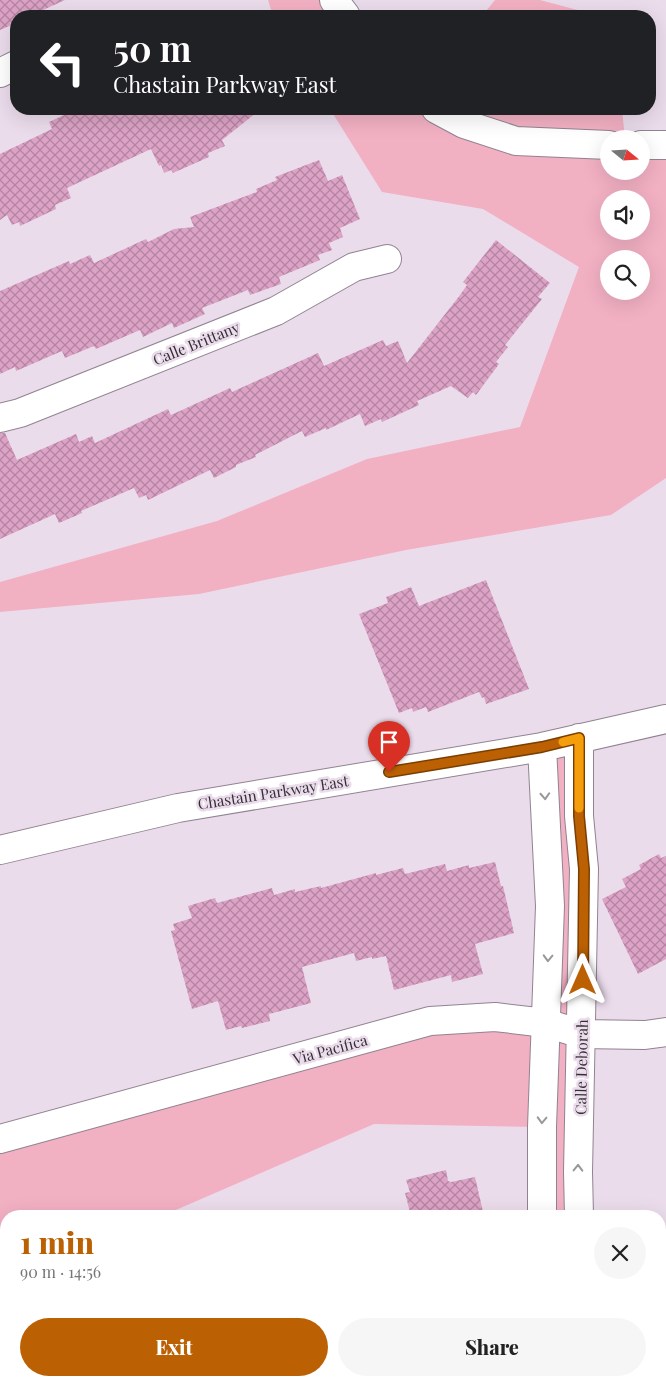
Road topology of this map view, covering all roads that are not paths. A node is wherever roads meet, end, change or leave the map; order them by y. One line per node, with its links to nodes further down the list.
1 (447, 115): 2 (street)
2 (600, 145)
3 (650, 145): 4 (street)
4 (666, 145)
5 (387, 259): 6 (street, Calle Brittany)
6 (0, 418)
7 (666, 719): 8 (street, Chastain Parkway East)
8 (579, 738): 9 (street, Chastain Parkway East); 13 (street, Calle Deborah)
9 (542, 747): 10 (street, Chastain Parkway East); 11 (street, one-way to 11)
10 (0, 850)
11 (546, 1023): 13 (street, Via Pacifica); 14 (street, Via Pacifica); 15 (street, one-way to 15)
12 (666, 1032): 13 (street, Via Pacifica)
13 (581, 1034): 16 (street, Calle Deborah, one-way to 13)
14 (0, 1139)
15 (542, 1210)
16 (579, 1210)

